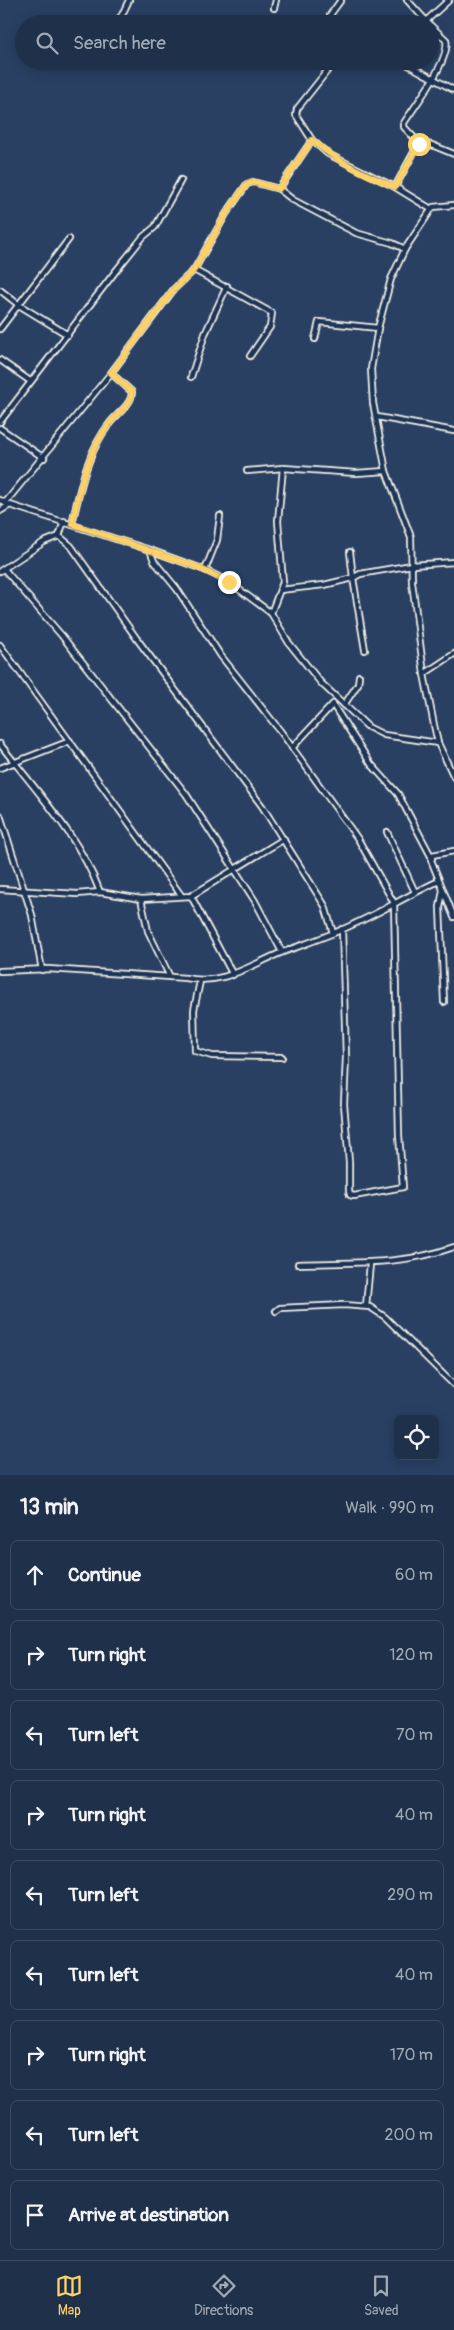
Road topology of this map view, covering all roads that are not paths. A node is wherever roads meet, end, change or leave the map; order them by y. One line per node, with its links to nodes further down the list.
1 (129, 0): 7 (street)
2 (276, 0): 6 (street)
3 (341, 0): 8 (street)
4 (407, 0): 9 (street)
5 (449, 0): 10 (street)
6 (274, 8)
7 (122, 15)
8 (330, 15)
9 (421, 15)
10 (435, 15)
11 (439, 33): 12 (street)
12 (439, 65)
13 (328, 70): 18 (street)
14 (416, 70): 16 (street)
15 (436, 70): 16 (street)
16 (432, 79): 17 (street); 19 (street)
17 (454, 90)
18 (312, 140): 22 (street); 23 (street)
19 (419, 144): 20 (street); 22 (street)
20 (454, 154)
21 (181, 180): 34 (street)
22 (395, 187): 25 (street)
23 (279, 189): 27 (street); 28 (street)
24 (454, 205): 25 (street)
25 (431, 209): 27 (street)
26 (69, 239): 31 (street)
27 (405, 249): 32 (street)
28 (194, 270): 29 (street); 38 (street)
29 (226, 286): 36 (street); 39 (street)
30 (0, 290): 31 (street)
31 (19, 305): 33 (street); 34 (street)
32 (378, 328): 35 (street); 41 (street)
33 (0, 329)
34 (68, 335): 40 (street)
35 (314, 339)
36 (250, 356)
37 (0, 360): 40 (street)
38 (111, 373): 45 (street); 53 (street)
39 (191, 377)
40 (30, 381): 42 (street)
41 (377, 417): 44 (street); 48 (street)
42 (0, 422)
43 (0, 428): 45 (street)
44 (454, 432)
45 (44, 458): 49 (street)
46 (282, 468): 47 (street); 48 (street); 62 (street)
47 (247, 471)
48 (386, 471): 58 (street)
49 (5, 503): 50 (street); 52 (street)
50 (0, 510)
51 (220, 516): 60 (street)
52 (64, 521): 53 (street); 54 (street)
53 (72, 524): 55 (street)
54 (59, 536): 59 (street); 81 (street)
55 (150, 550): 60 (street); 75 (street)
56 (350, 552): 61 (street)
57 (454, 562): 58 (street)
58 (412, 565): 61 (street); 67 (street)
59 (2, 570): 84 (street)
60 (205, 570): 63 (street)
61 (353, 578): 62 (street); 65 (street)
62 (280, 590): 63 (street)
63 (270, 613): 69 (street)
64 (0, 645): 72 (street)
65 (365, 650)
66 (454, 654): 67 (street)
67 (424, 674): 73 (street)
68 (359, 676): 71 (street)
69 (338, 700): 70 (street); 71 (street)
70 (333, 705): 75 (street); 83 (street)
71 (344, 706): 73 (street)
72 (70, 741): 76 (street); 91 (street)
73 (438, 743): 78 (street)
74 (0, 744): 76 (street)
75 (292, 748): 94 (street)
76 (15, 762): 77 (street); 89 (street)
77 (0, 768)
78 (454, 777)
79 (0, 815): 87 (street)
80 (387, 832): 90 (street)
81 (284, 839): 84 (street); 97 (street)
82 (454, 851): 83 (street)
83 (432, 858): 85 (street)
84 (234, 868): 92 (street); 98 (street)
85 (439, 881): 88 (street); 90 (street)
86 (0, 889): 87 (street)
87 (23, 890): 89 (street); 99 (street)
88 (442, 890): 95 (street); 104 (street)
89 (100, 892): 93 (street)
90 (415, 892): 94 (street)
91 (181, 895): 92 (street); 93 (street)
92 (191, 896): 101 (street)
93 (141, 899): 102 (street)
94 (394, 903): 96 (street); 96 (street)
95 (454, 917)
96 (342, 929): 97 (street)
97 (334, 933): 98 (street)
98 (282, 952): 101 (street)
99 (42, 970): 100 (street); 102 (street)
100 (0, 971)
101 (233, 975): 103 (street)
102 (170, 977): 103 (street)
103 (200, 981): 105 (street)
104 (444, 1002)
105 (282, 1057)
106 (454, 1247): 108 (street)
107 (298, 1264): 108 (street)
108 (370, 1264): 109 (street)
109 (366, 1306): 110 (street); 111 (street)
110 (276, 1311)
111 (454, 1384)

